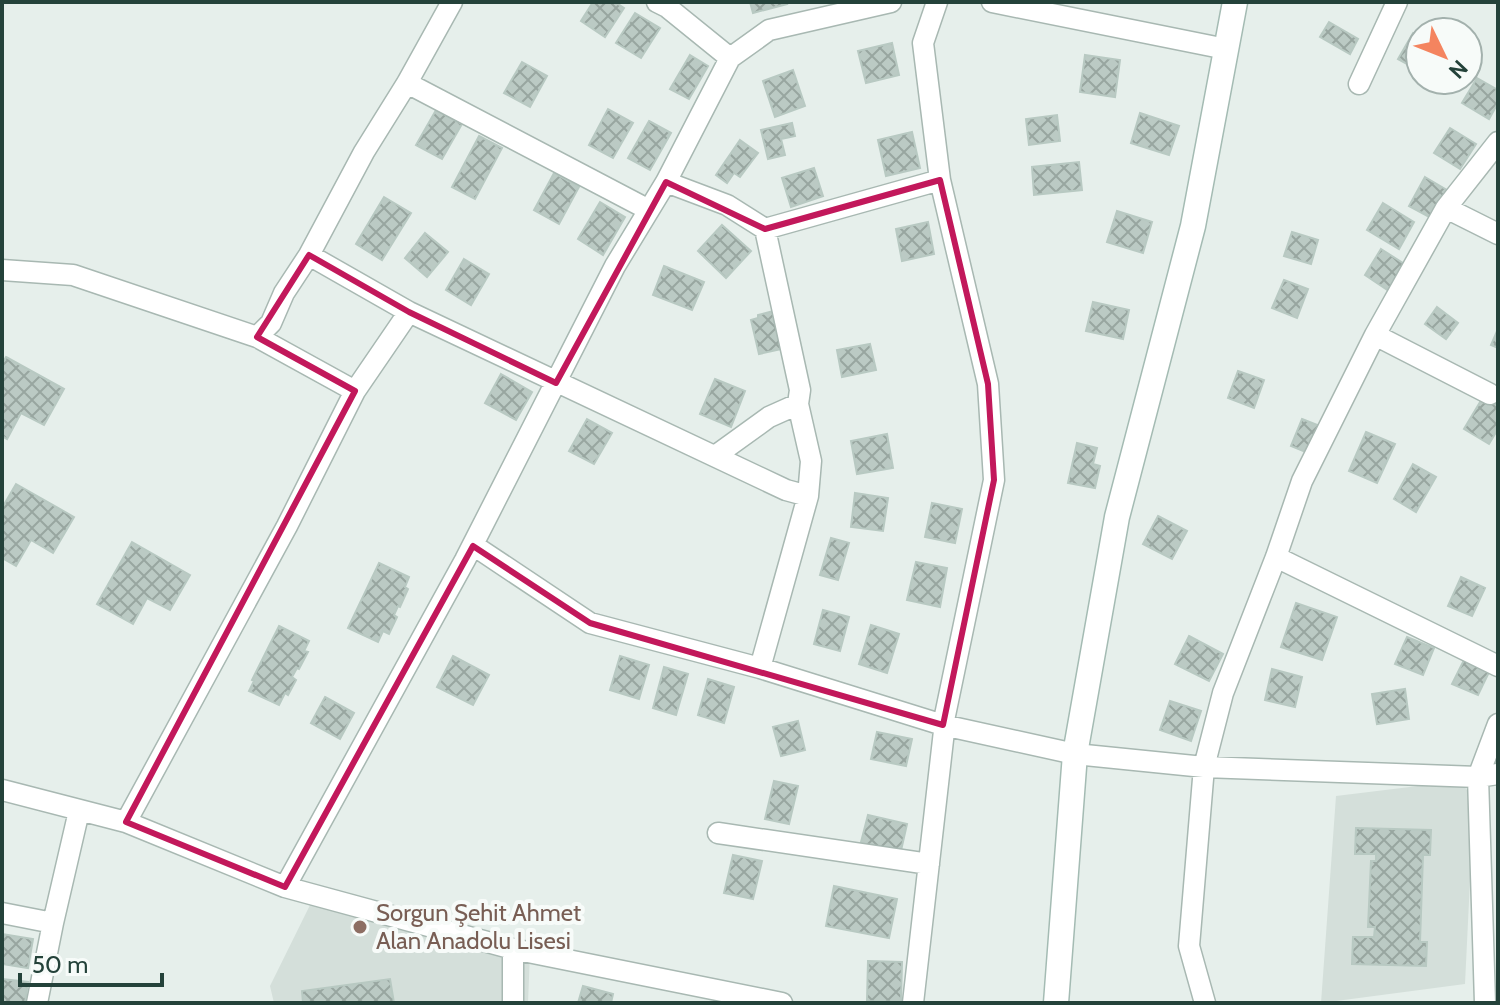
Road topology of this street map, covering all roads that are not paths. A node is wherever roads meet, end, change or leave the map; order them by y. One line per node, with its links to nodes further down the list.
1 (452, 2): 11 (street)
2 (657, 2): 10 (street)
3 (891, 2): 10 (street)
4 (937, 2): 14 (street)
5 (992, 2): 8 (street)
6 (1235, 2): 9 (street)
7 (1397, 2): 12 (street)
8 (1024, 5): 9 (street)
9 (1226, 49): 37 (street)
10 (730, 58): 15 (street)
11 (407, 83): 17 (street); 20 (street)
12 (1359, 84)
13 (1498, 142): 16 (street)
14 (940, 180): 18 (street); 36 (street)
15 (666, 182): 17 (street); 18 (street)
16 (1446, 208): 19 (street); 23 (street)
17 (649, 210): 25 (street)
18 (765, 229): 28 (street)
19 (1498, 234)
20 (309, 255): 22 (street); 24 (street)
21 (2, 270): 24 (street)
22 (409, 312): 25 (street); 26 (street)
23 (1375, 335): 27 (street); 32 (street)
24 (257, 337): 26 (street)
25 (556, 383): 29 (street); 31 (street)
26 (355, 391): 42 (street)
27 (1490, 394)
28 (798, 404): 29 (street); 30 (street)
29 (715, 456): 30 (street)
30 (808, 496): 34 (street)
31 (473, 545): 34 (street); 45 (street)
32 (1276, 557): 33 (street); 38 (street)
33 (1498, 666)
34 (760, 668): 36 (street)
35 (1498, 724): 39 (street)
36 (943, 725): 37 (street); 44 (street)
37 (1075, 754): 38 (street); 54 (street)
38 (1204, 767): 39 (street); 55 (street)
39 (1488, 775): 49 (street)
40 (2, 790): 41 (street)
41 (79, 811): 42 (street); 47 (street)
42 (126, 822): 45 (street)
43 (718, 833): 44 (street)
44 (929, 864): 53 (street)
45 (285, 887): 48 (street)
46 (2, 913): 47 (street)
47 (53, 923): 50 (street)
48 (513, 949): 51 (street); 52 (street)
49 (1491, 962): 56 (street)
50 (37, 1003)
51 (513, 1003)
52 (782, 1003)
53 (913, 1003)
54 (1056, 1003)
55 (1205, 1003)
56 (1485, 1003)

